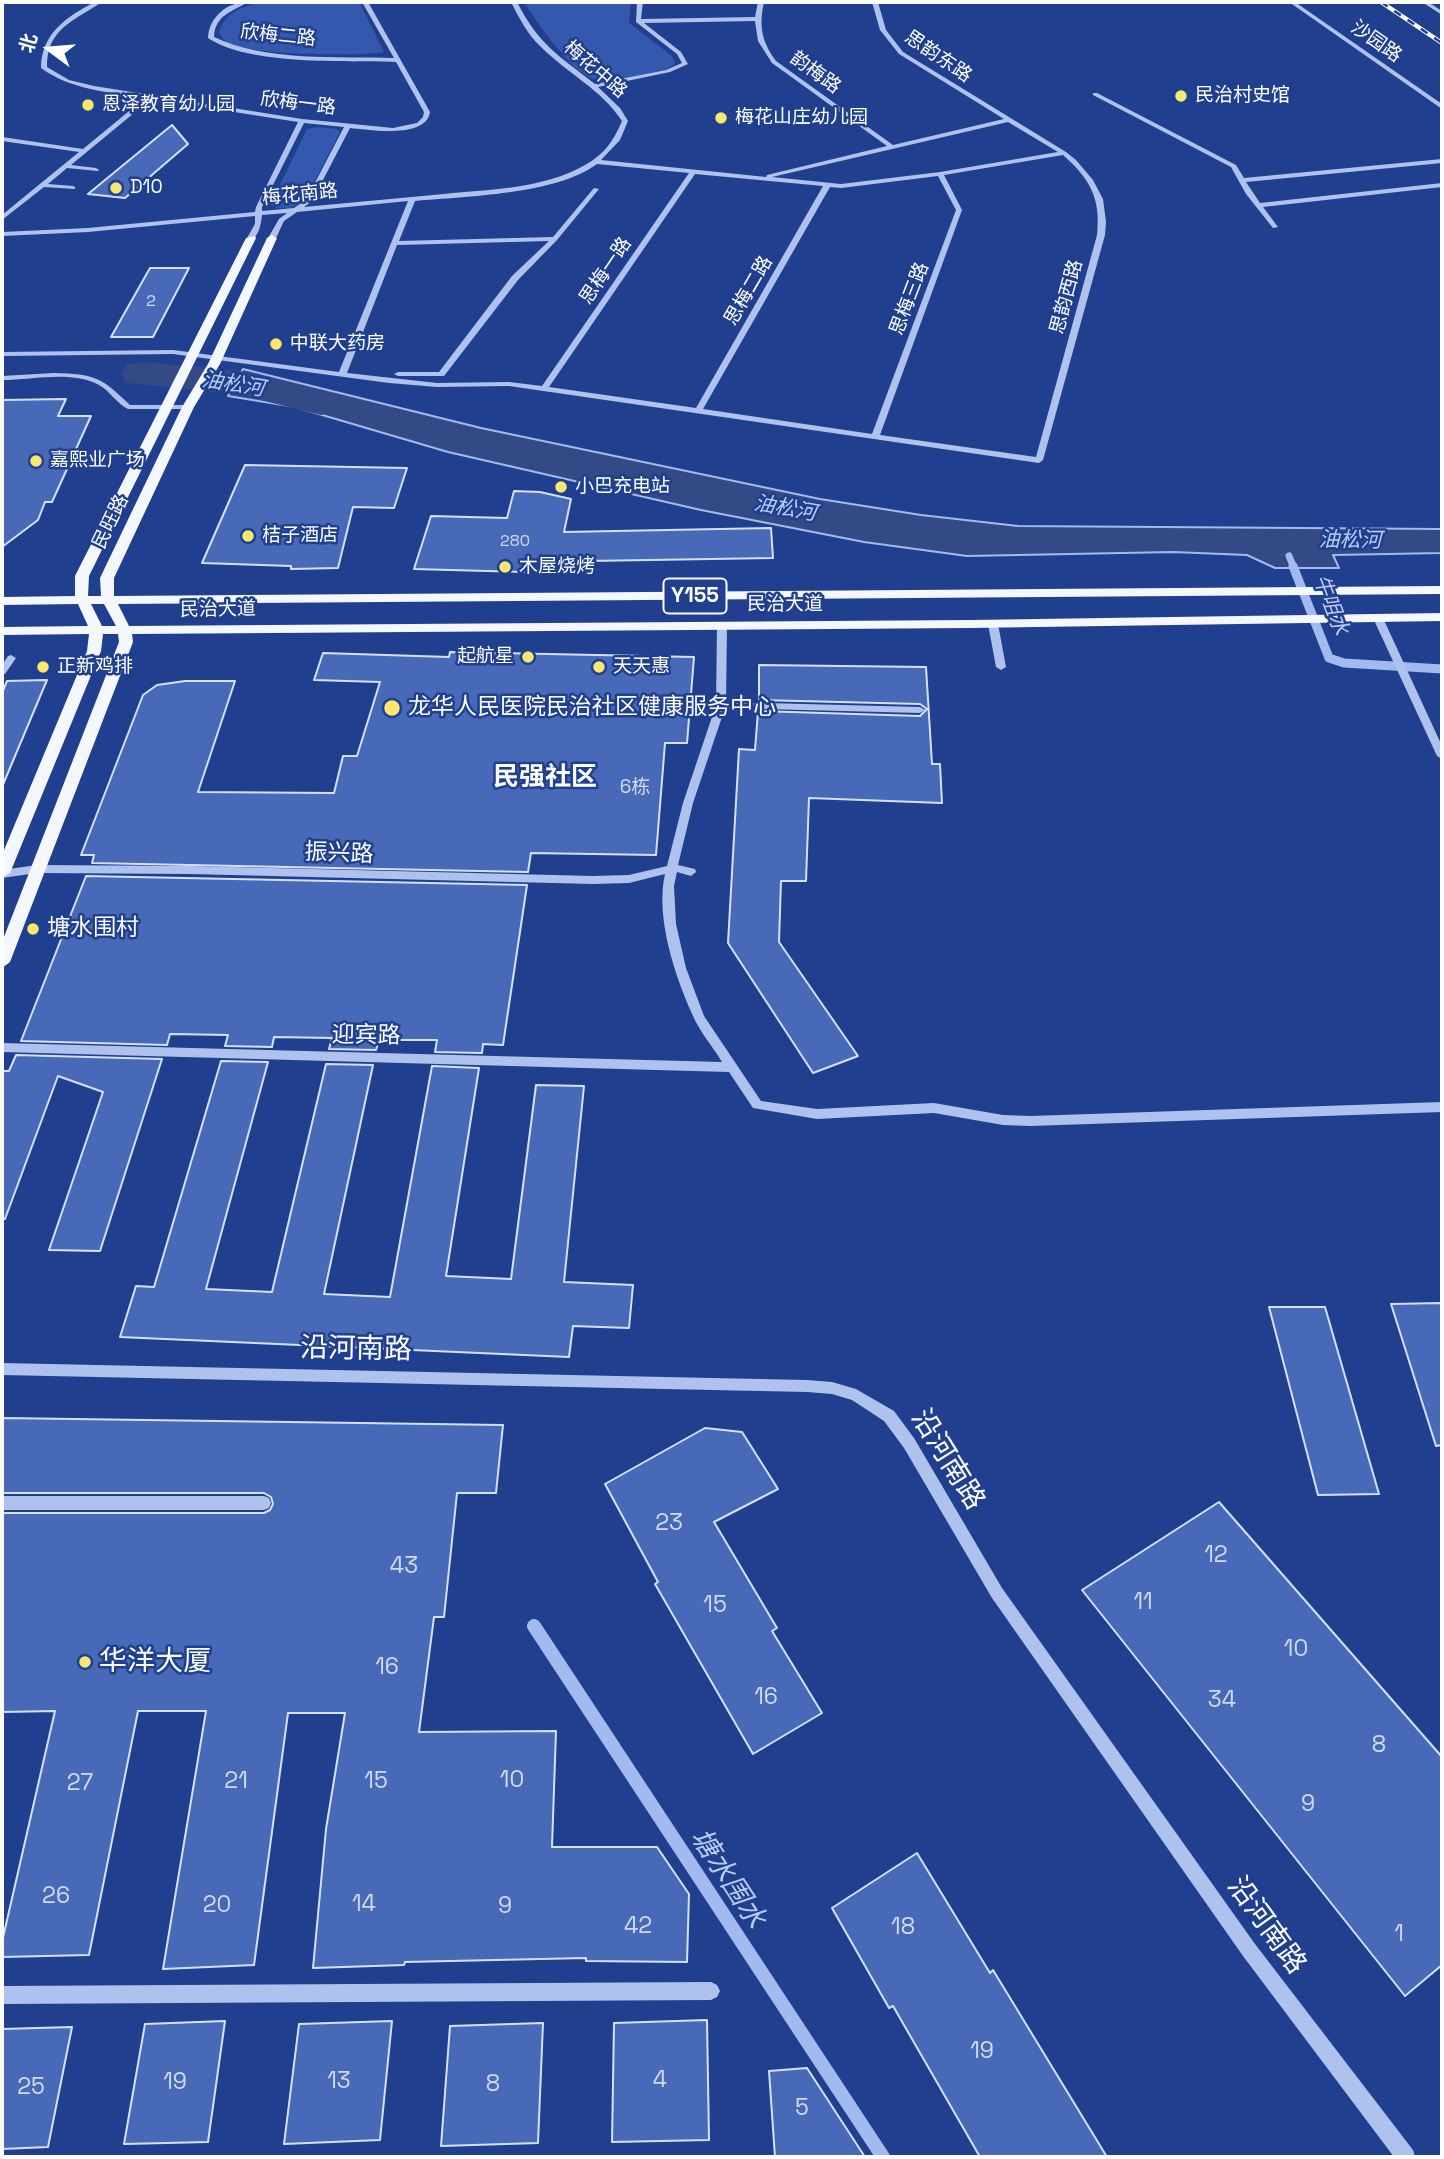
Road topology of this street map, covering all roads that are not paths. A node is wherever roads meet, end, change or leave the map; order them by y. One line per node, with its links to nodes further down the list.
1 (99, 2): 16 (street, 欣梅一路)
2 (245, 2): 13 (street, 欣梅二路)
3 (365, 2): 13 (street, 欣梅一路)
4 (513, 2): 14 (street, 梅花中路)
5 (640, 2): 12 (street)
6 (761, 2): 11 (street)
7 (875, 2): 18 (street, 思韵东路)
8 (1292, 2): 17 (street, 沙园路)
9 (1426, 2): 10 (street)
10 (1442, 13)
11 (756, 19): 12 (street); 22 (street, 韵梅路)
12 (638, 21): 14 (street)
13 (398, 60): 20 (street, 欣梅一路)
14 (593, 86): 26 (street, 梅花中路)
15 (1095, 94): 32 (street)
16 (149, 98): 19 (street, 欣梅一路); 23 (street)
17 (1442, 107)
18 (1007, 120): 22 (street); 24 (street, 思韵东路)
19 (302, 121): 20 (street, 欣梅一路); 41 (street, 民旺路)
20 (348, 126): 40 (street, 民旺路)
21 (2, 139): 23 (street)
22 (892, 147): 31 (street)
23 (83, 150): 27 (street)
24 (1064, 153): 30 (street); 59 (street, 思韵西路)
25 (1442, 161): 32 (street)
26 (598, 162): 29 (street); 38 (street, 梅花南路)
27 (65, 166): 28 (street); 33 (street)
28 (96, 170)
29 (693, 172): 31 (street); 54 (street, 思梅一路)
30 (940, 174): 35 (street); 58 (street, 思梅三路)
31 (761, 178): 35 (street)
32 (1243, 180): 39 (street)
33 (42, 185): 36 (street); 42 (street)
34 (1442, 185): 39 (street)
35 (827, 186): 57 (street, 思梅二路)
36 (73, 188)
37 (596, 188): 47 (street)
38 (412, 199): 40 (street, 梅花南路); 48 (street)
39 (1260, 205): 43 (street)
40 (297, 211): 41 (street, 梅花南路); 46 (street, 民旺路)
41 (257, 215): 44 (street, 梅花南路); 45 (street, 民旺路)
42 (2, 218)
43 (1275, 227)
44 (2, 233)
45 (251, 237): 50 (main road, 民旺路)
46 (272, 238): 51 (main road, 民旺路)
47 (555, 239): 48 (street); 52 (street)
48 (394, 243): 52 (street)
49 (2, 354): 50 (street)
50 (192, 358): 51 (street); 55 (main road, 民旺路)
51 (215, 361): 52 (street); 56 (main road, 民旺路)
52 (342, 375): 54 (street)
53 (2, 378): 55 (street)
54 (544, 389): 57 (street)
55 (168, 402): 56 (street); 61 (main road, 民旺路)
56 (190, 403): 62 (main road, 民旺路)
57 (698, 412): 58 (street)
58 (875, 438): 59 (street)
59 (1039, 460)
60 (1442, 590): 62 (main road, 民治大道 / Y155)
61 (82, 600): 62 (main road, 民治大道 / Y155); 63 (main road, 民治大道 / Y155); 70 (main road)
62 (107, 600): 68 (main road)
63 (2, 601)
64 (1442, 617): 65 (main road, 民治大道 / Y155)
65 (1378, 618): 66 (main road, 民治大道 / Y155); 76 (street)
66 (993, 624): 67 (main road, 民治大道 / Y155); 72 (street)
67 (722, 625): 68 (main road, 民治大道 / Y155); 74 (street)
68 (125, 630): 70 (main road, 民治大道 / Y155); 78 (main road)
69 (2, 631): 70 (main road, 民治大道 / Y155)
70 (98, 631): 80 (main road)
71 (11, 658): 73 (street)
72 (1001, 667)
73 (2, 672)
74 (721, 705): 75 (street); 77 (street)
75 (920, 710)
76 (1442, 756)
77 (674, 868): 78 (street, 振兴路); 79 (street); 83 (street)
78 (37, 869): 80 (street, 振兴路); 81 (main road)
79 (691, 872)
80 (2, 874)
81 (2, 962)
82 (2, 1048): 83 (street, 迎宾路)
83 (730, 1067): 84 (street)
84 (1442, 1107)
85 (2, 1369): 90 (street, 沿河南路)
86 (2, 1503): 87 (street)
87 (264, 1503)
88 (711, 1991): 89 (street)
89 (2, 1995)
90 (1406, 2157)

